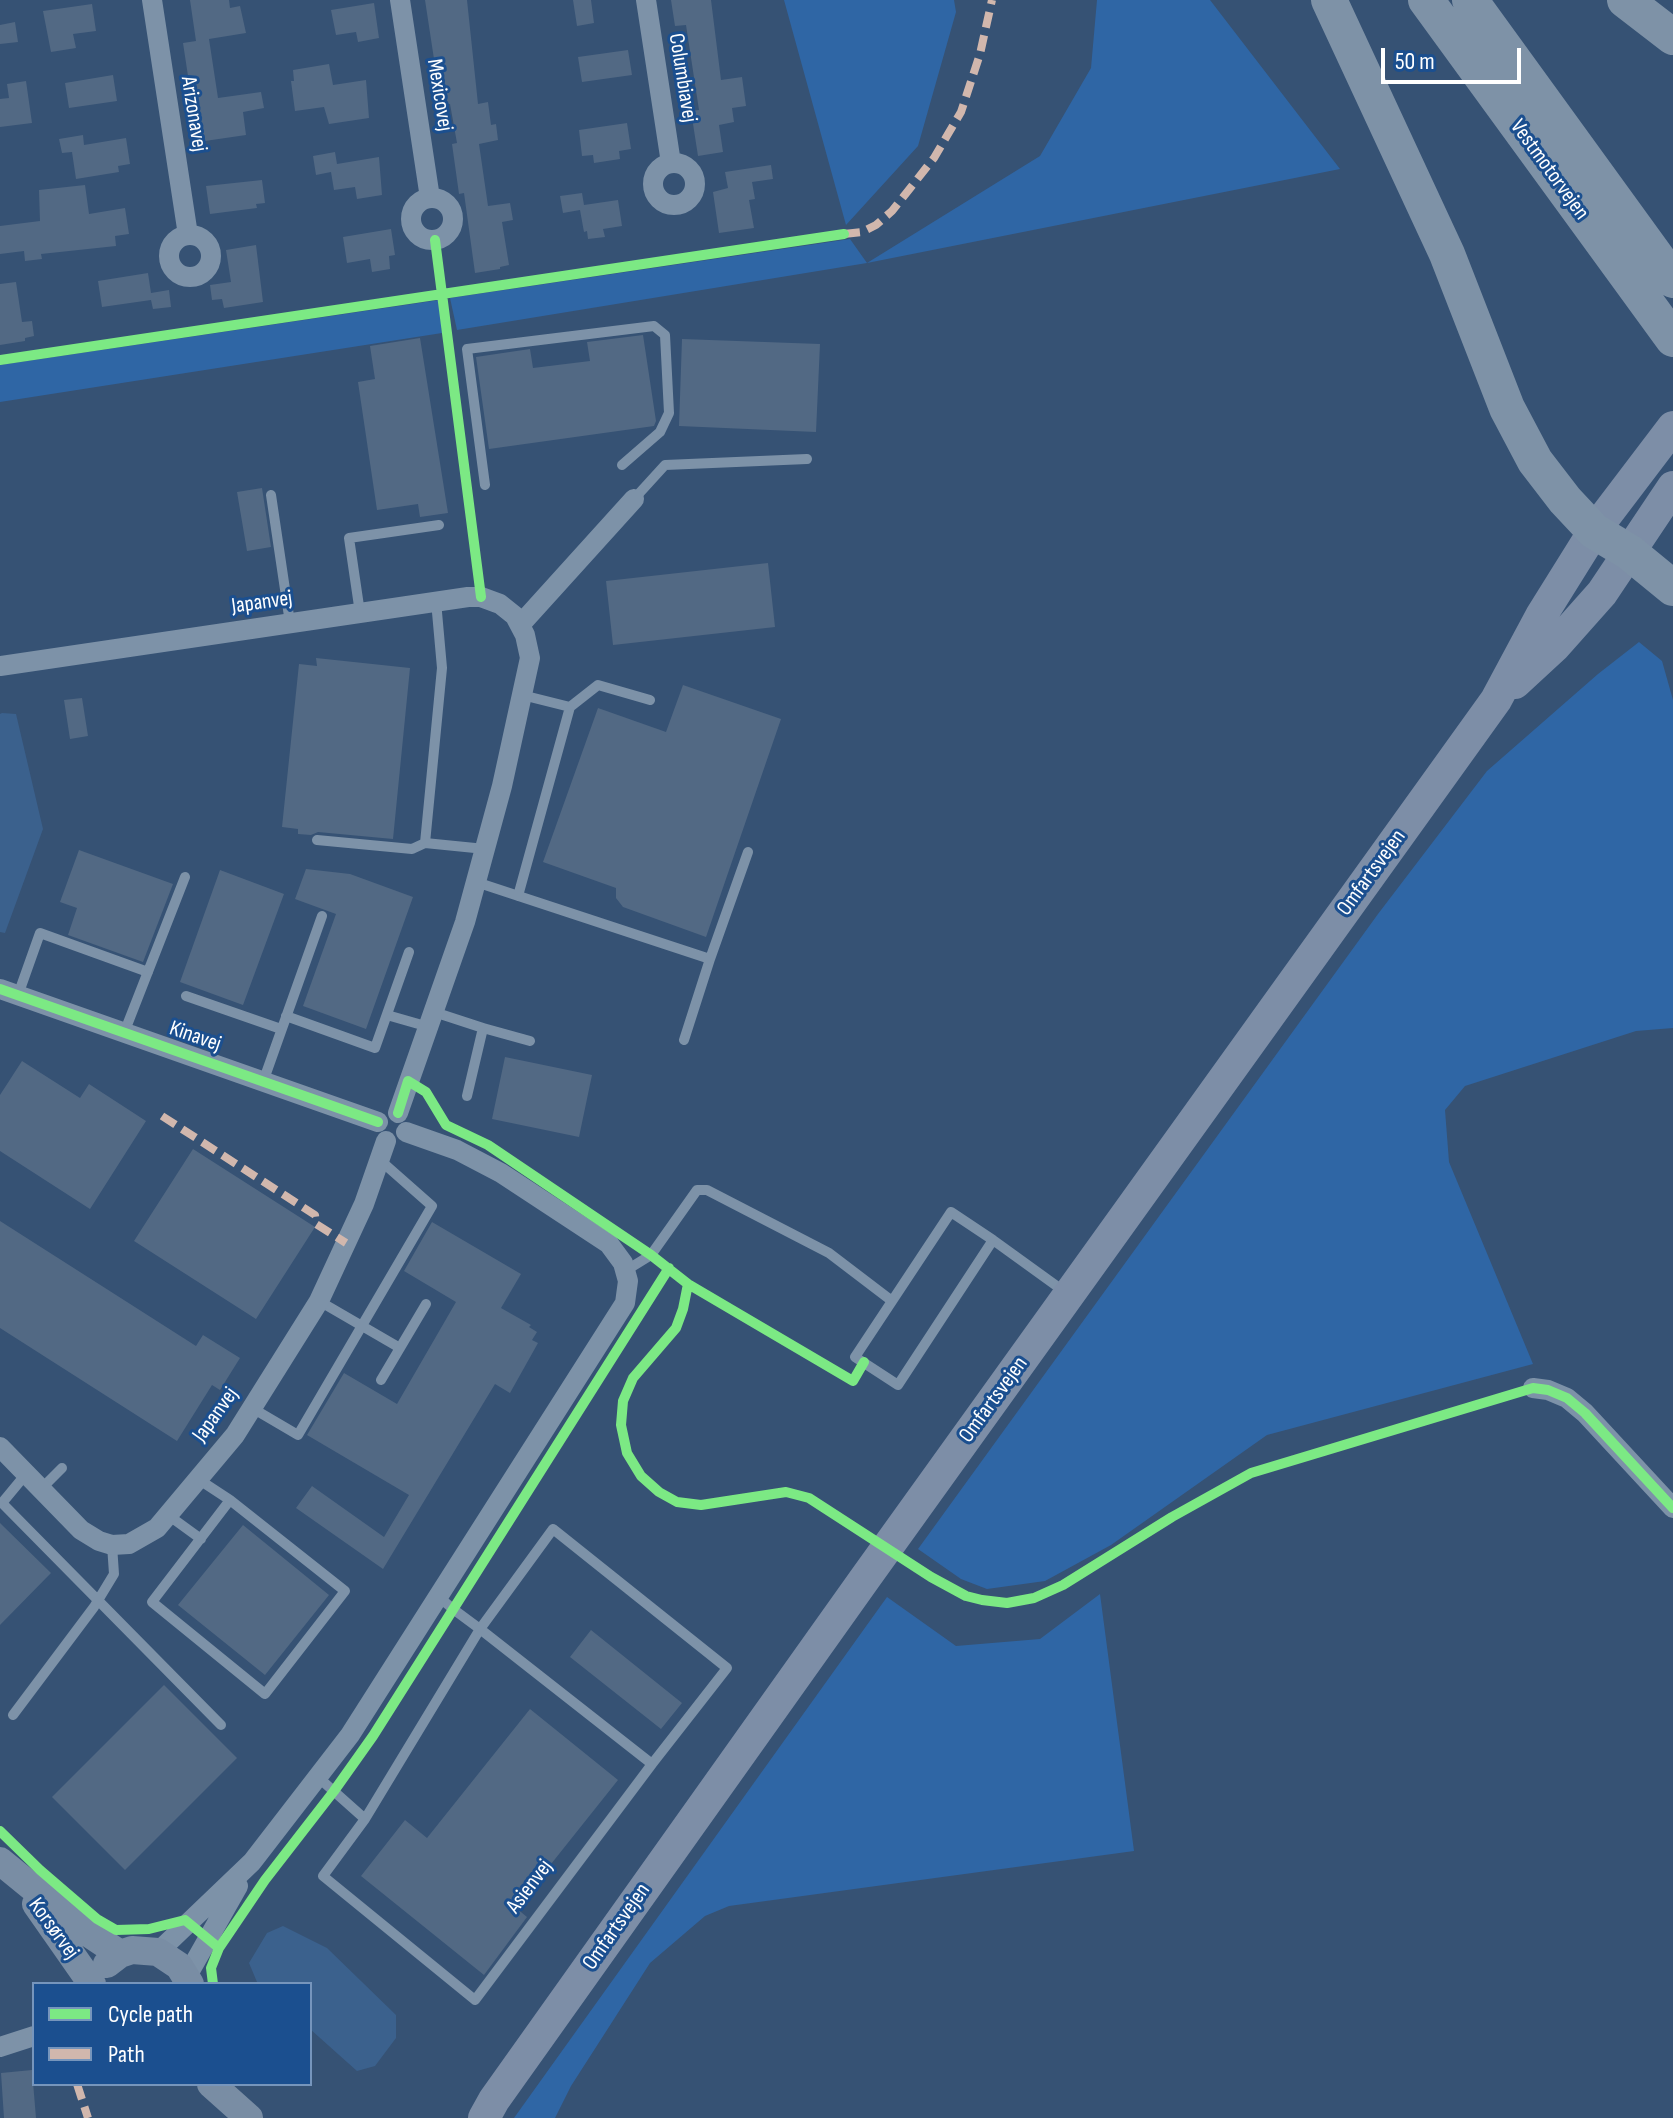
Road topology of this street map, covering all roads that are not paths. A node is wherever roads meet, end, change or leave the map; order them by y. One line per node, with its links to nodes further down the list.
1 (152, 0): 11 (street, Arizonavej)
2 (400, 0): 10 (street, Mexicovej)
3 (646, 0): 9 (street, Columbiavej)
4 (1329, 0): 23 (highway)
5 (1426, 0): 13 (highway, Vestmotorvejen)
6 (1470, 0): 12 (highway, Vestmotorvejen)
7 (1625, 0): 8 (highway)
8 (1673, 37)
9 (671, 163)
10 (430, 198)
11 (188, 235)
12 (1673, 280)
13 (1665, 328)
14 (1673, 427): 23 (main road, Omfartsvejen)
15 (1673, 442): 24 (main road)
16 (807, 459): 21 (lane)
17 (622, 465): 18 (lane)
18 (485, 485)
19 (1673, 487): 24 (main road, Omfartsvejen)
20 (271, 495): 28 (lane)
21 (634, 499): 29 (street)
22 (439, 525): 27 (lane)
23 (1594, 531): 24 (highway); 33 (main road, Omfartsvejen)
24 (1629, 552): 25 (highway); 33 (main road, Omfartsvejen)
25 (1673, 588)
26 (436, 601): 27 (street, Japanvej); 29 (street, Japanvej); 36 (lane)
27 (360, 613): 28 (street, Japanvej)
28 (290, 623): 30 (street, Japanvej)
29 (520, 625): 31 (street)
30 (0, 666)
31 (522, 695): 34 (lane); 37 (street)
32 (650, 700): 34 (lane)
33 (1496, 700): 63 (main road, Omfartsvejen)
34 (570, 707): 41 (lane)
35 (317, 840): 36 (lane)
36 (425, 843): 37 (lane)
37 (485, 849): 40 (street)
38 (748, 852): 44 (lane)
39 (185, 877): 45 (lane)
40 (476, 882): 41 (lane); 50 (street)
41 (518, 896): 44 (lane)
42 (322, 916): 49 (lane)
43 (409, 952): 48 (lane)
44 (710, 959): 54 (lane)
45 (148, 972): 46 (lane); 53 (lane)
46 (9, 992): 53 (street, Kinavej)
47 (186, 996): 52 (lane)
48 (387, 1015): 49 (lane); 50 (lane)
49 (286, 1016): 52 (lane)
50 (432, 1020): 51 (lane); 58 (street)
51 (483, 1028): 55 (lane); 57 (lane)
52 (281, 1029): 56 (lane)
53 (124, 1033): 56 (street, Kinavej)
54 (684, 1040)
55 (530, 1041)
56 (263, 1082): 60 (street, Kinavej)
57 (467, 1096)
58 (398, 1113): 59 (street); 60 (street)
59 (406, 1132): 60 (street); 62 (street)
60 (382, 1141): 64 (street, Japanvej); 67 (lane)
61 (993, 1240): 63 (lane); 65 (lane); 65 (lane)
62 (625, 1271): 65 (lane); 83 (street)
63 (1070, 1295): 102 (main road, Omfartsvejen)
64 (319, 1301): 67 (lane); 71 (street, Japanvej)
65 (892, 1301)
66 (426, 1304): 68 (lane)
67 (362, 1326): 68 (lane); 71 (lane)
68 (400, 1348): 69 (lane)
69 (381, 1380)
70 (1533, 1388): 79 (street)
71 (252, 1408): 75 (street, Japanvej)
72 (0, 1447): 74 (street)
73 (62, 1468): 76 (lane)
74 (26, 1474): 76 (street); 78 (lane)
75 (198, 1479): 77 (lane); 80 (street, Japanvej)
76 (41, 1489): 82 (street)
77 (230, 1500): 81 (lane); 81 (lane)
78 (1, 1502): 84 (lane)
79 (1673, 1508)
80 (168, 1515): 81 (lane); 82 (street, Japanvej)
81 (201, 1539)
82 (112, 1545): 84 (lane)
83 (439, 1597): 85 (lane); 89 (street)
84 (98, 1599): 86 (lane); 87 (lane)
85 (480, 1629): 88 (lane); 88 (lane, Asienvej); 90 (lane, Asienvej)
86 (13, 1715)
87 (221, 1725)
88 (652, 1764): 90 (lane, Asienvej)
89 (319, 1778): 90 (lane); 91 (street)
90 (365, 1819)
91 (252, 1862): 93 (street); 95 (street)
92 (7, 1868): 94 (main road, Korsørvej); 96 (main road, Korsørvej)
93 (158, 1952): 94 (main road); 95 (main road)
94 (120, 1954): 97 (main road)
95 (188, 1980)
96 (91, 1982)
97 (93, 1982)
98 (32, 2037): 99 (street)
99 (0, 2047)
100 (213, 2086): 103 (main road)
101 (244, 2086): 104 (main road)
102 (485, 2112)
103 (249, 2118)
104 (270, 2118)

